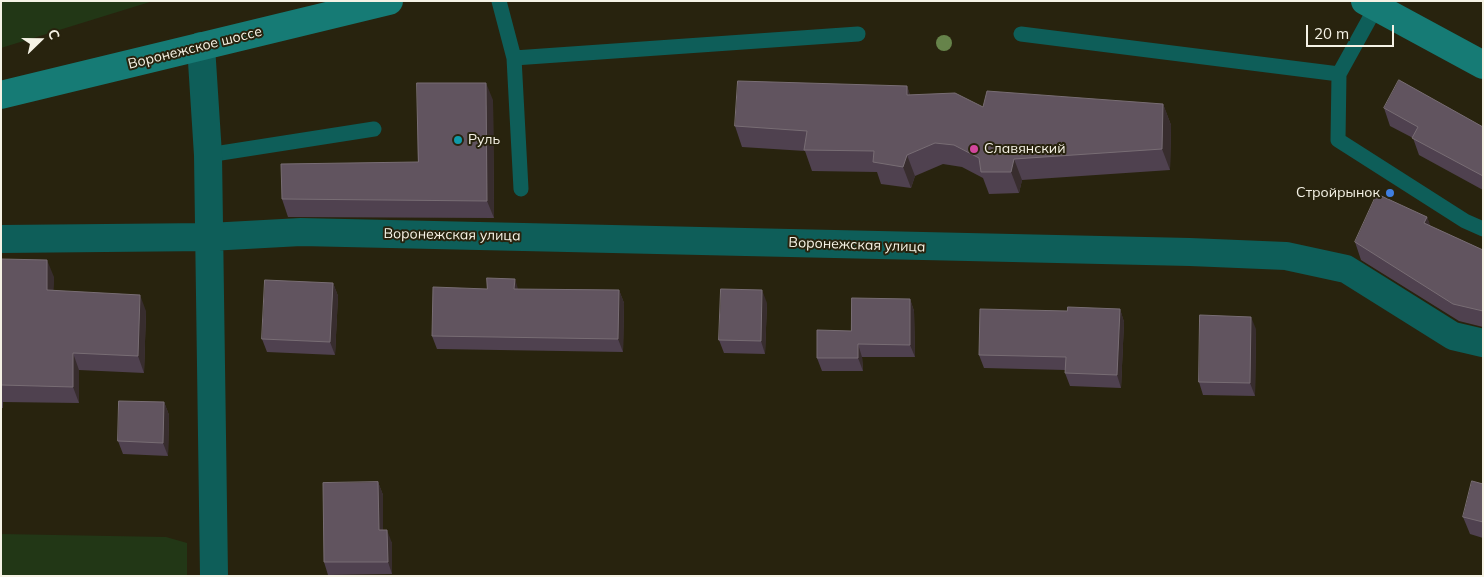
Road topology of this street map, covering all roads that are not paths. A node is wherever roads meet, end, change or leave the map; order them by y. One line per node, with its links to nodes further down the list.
1 (389, 1): 6 (main road, Воронежское шоссе)
2 (499, 1): 7 (lane)
3 (1375, 3): 8 (main road); 9 (lane)
4 (858, 34): 7 (lane)
5 (1021, 34): 9 (lane)
6 (201, 46): 10 (main road, Воронежское шоссе); 12 (street)
7 (514, 58): 13 (lane)
8 (1483, 65)
9 (1339, 74): 14 (lane)
10 (1, 95)
11 (374, 129): 12 (lane)
12 (208, 155): 15 (street)
13 (521, 189)
14 (1483, 229)
15 (209, 237): 16 (street, Воронежская улица); 17 (street, Воронежская улица); 18 (street)
16 (1, 239)
17 (1483, 343)
18 (214, 576)

